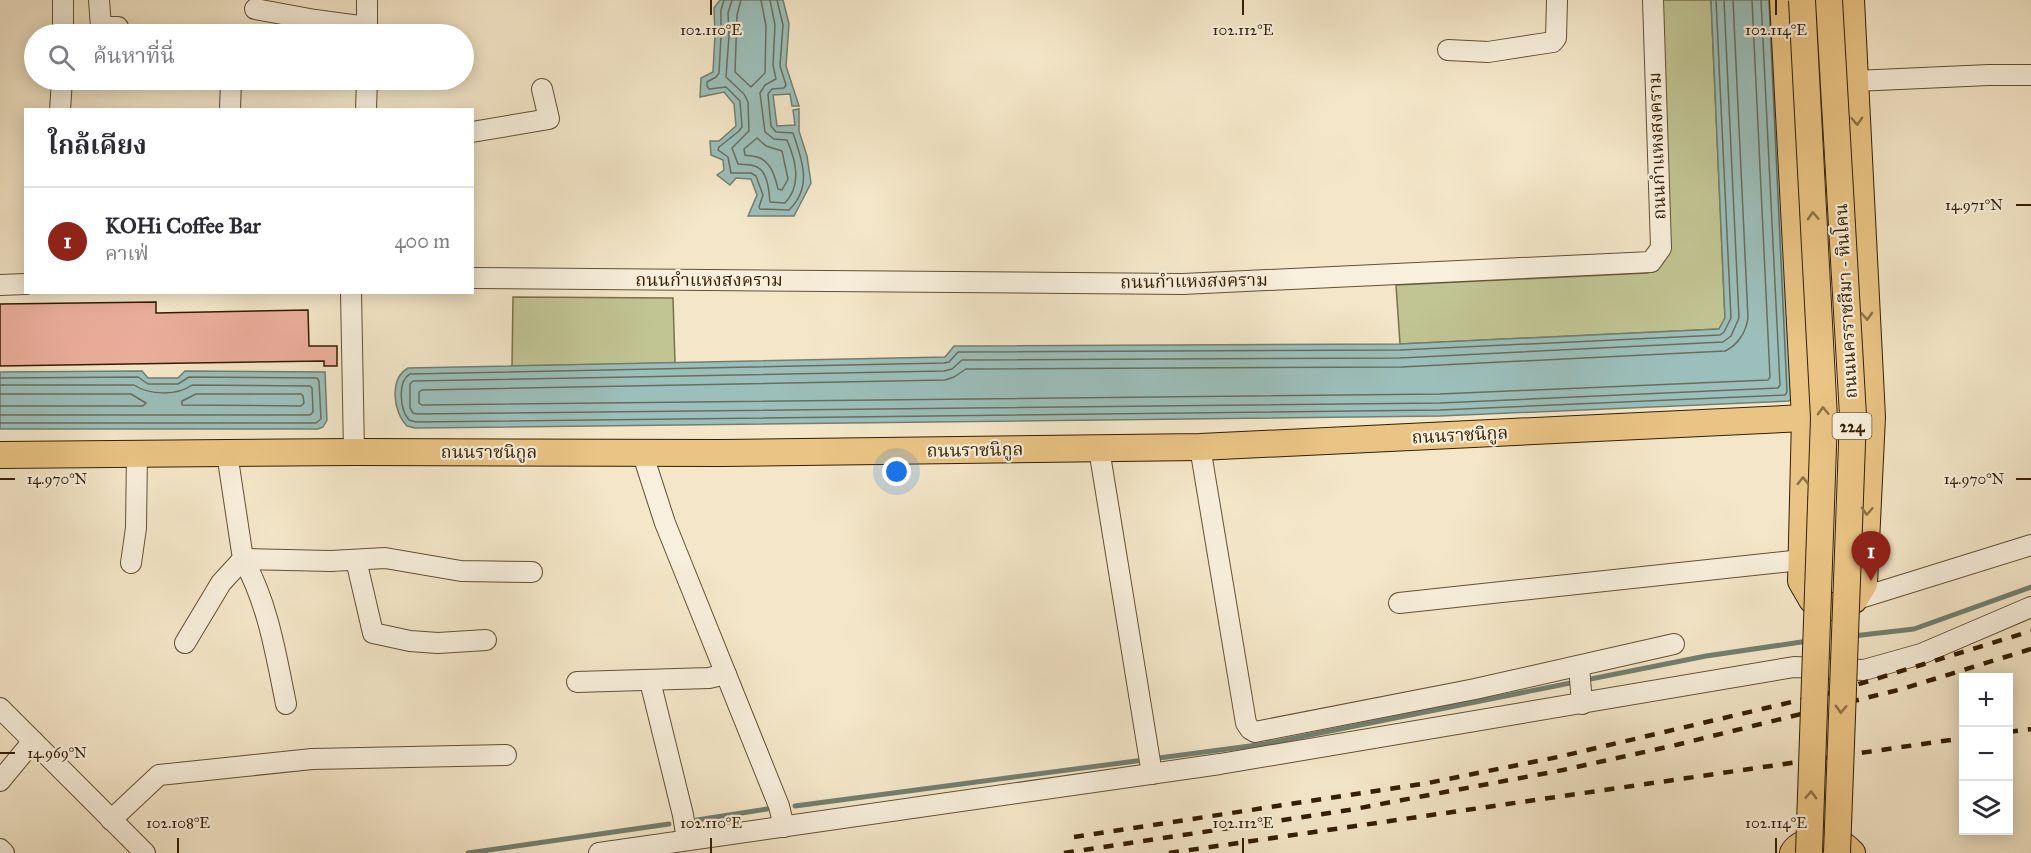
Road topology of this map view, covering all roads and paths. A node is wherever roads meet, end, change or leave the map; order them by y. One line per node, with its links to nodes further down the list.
1 (63, 0): 11 (street)
2 (99, 0): 12 (street)
3 (367, 0): 14 (street)
4 (1557, 0): 15 (street)
5 (1653, 0): 26 (street, ถนนกำแหงสงคราม)
6 (1783, 0): 30 (main road)
7 (1802, 0): 68 (main road, one-way to 7, bridge)
8 (1829, 0): 69 (main road, ถนนนครราชสีมา - หินโคน / 224, one-way to 69, bridge)
9 (1851, 0): 17 (main road)
10 (255, 9): 13 (street)
11 (63, 24)
12 (101, 24)
13 (334, 24)
14 (367, 24)
15 (1448, 50)
16 (2031, 75): 17 (street)
17 (1856, 81): 44 (main road, one-way to 44)
18 (542, 89): 25 (street)
19 (61, 90): 22 (street)
20 (231, 90): 23 (street)
21 (367, 90): 24 (street)
22 (60, 108)
23 (230, 108)
24 (366, 108)
25 (474, 132)
26 (474, 278)
27 (24, 284): 28 (street)
28 (0, 285)
29 (351, 294): 33 (street)
30 (1805, 418): 31 (main road, ถนนราชนิกูล); 41 (main road, one-way to 30)
31 (1200, 447): 32 (main road, ถนนราชนิกูล); 53 (street)
32 (1099, 448): 34 (main road, ถนนราชนิกูล); 58 (street)
33 (354, 452): 34 (main road, ถนนราชนิกูล); 35 (main road, ถนนราชนิกูล)
34 (642, 452): 50 (street)
35 (227, 453): 36 (main road, ถนนราชนิกูล); 39 (street)
36 (138, 454): 37 (main road, ถนนราชนิกูล); 42 (street)
37 (0, 455)
38 (2031, 545): 44 (street)
39 (243, 559): 40 (street); 48 (street); 54 (street)
40 (356, 560): 43 (street); 47 (street)
41 (1801, 560): 44 (main road); 45 (street)
42 (131, 563)
43 (532, 572)
44 (1854, 600)
45 (1399, 603)
46 (2031, 607): 53 (street)
47 (486, 640)
48 (185, 643)
49 (1674, 644): 53 (street)
50 (726, 674): 51 (street); 61 (street)
51 (650, 681): 52 (street); 62 (street)
52 (577, 682)
53 (1581, 684): 58 (street)
54 (286, 704)
55 (0, 708): 56 (street)
56 (33, 741): 59 (street); 60 (street)
57 (506, 755): 60 (street)
58 (1151, 765): 61 (street)
59 (0, 781)
60 (111, 819): 65 (street)
61 (784, 827): 62 (street)
62 (687, 840): 66 (street)
63 (0, 849): 64 (street)
64 (4, 853)
65 (145, 853)
66 (599, 853)
67 (1793, 853): 70 (main road)
68 (1809, 853)
69 (1837, 853)
70 (1852, 853)

